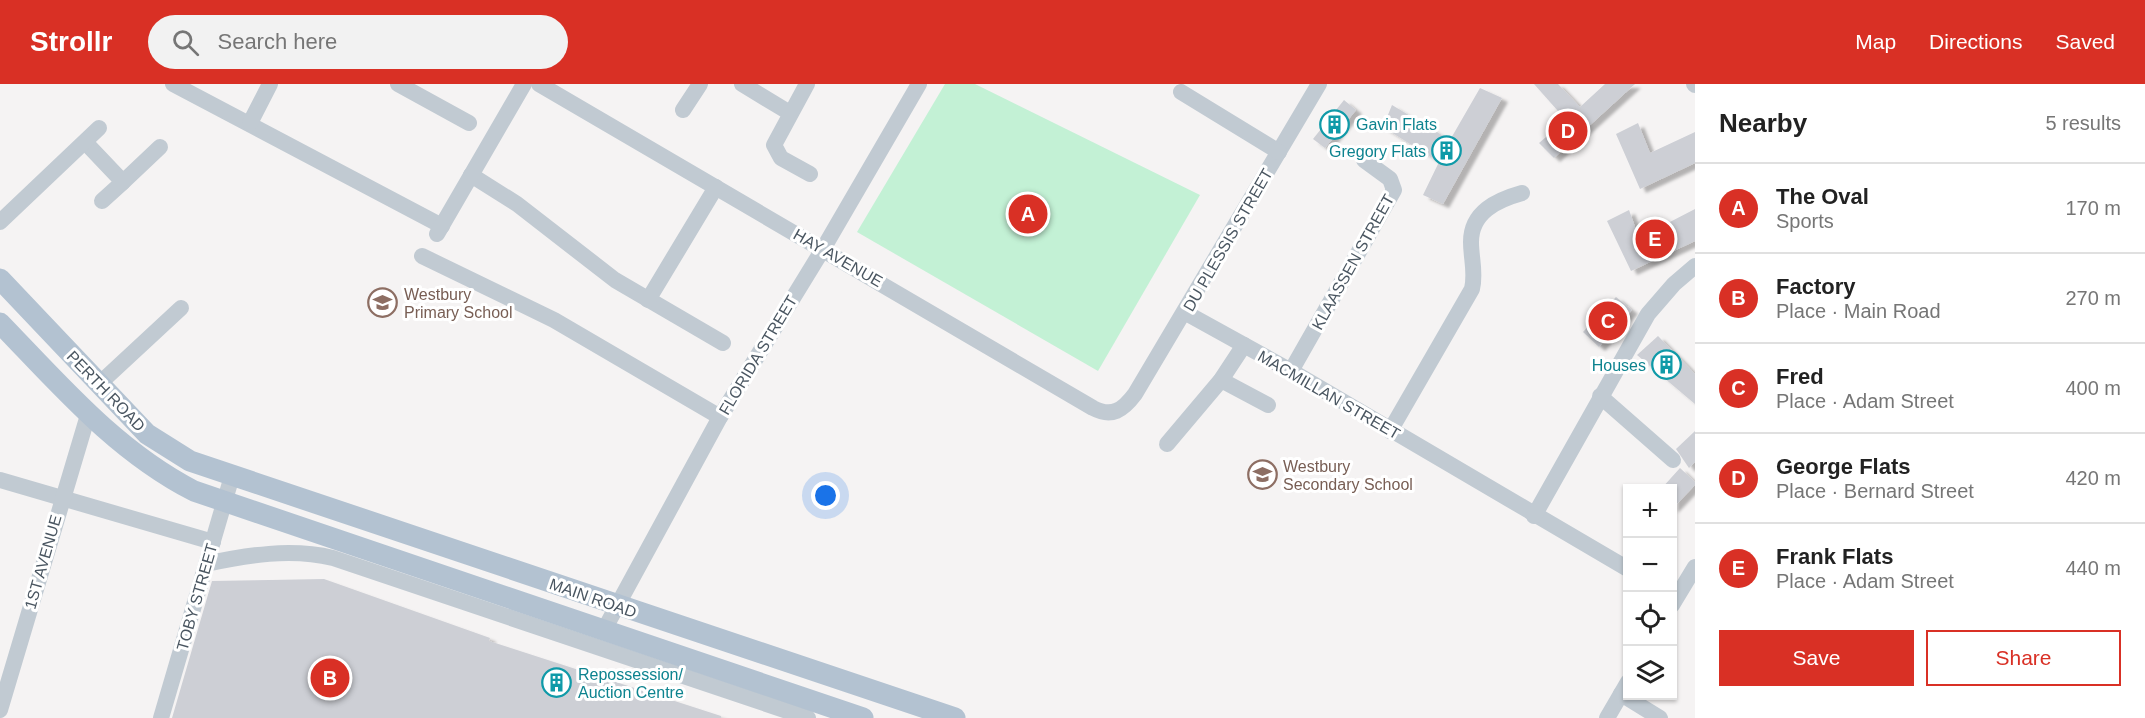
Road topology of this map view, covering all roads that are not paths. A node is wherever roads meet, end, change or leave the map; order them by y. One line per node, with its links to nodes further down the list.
1 (173, 84): 14 (street)
2 (270, 84): 14 (street)
3 (398, 84): 15 (street)
4 (524, 84): 22 (street)
5 (539, 84): 24 (street, HAY AVENUE)
6 (700, 84): 12 (street)
7 (742, 84): 13 (street)
8 (807, 84): 13 (street)
9 (919, 84): 28 (street, FLORIDA STREET)
10 (1318, 84): 19 (street, DU PLESSIS STREET)
11 (1181, 92): 19 (street)
12 (683, 110)
13 (790, 113): 21 (street)
14 (250, 123): 22 (street)
15 (469, 123)
16 (99, 128): 17 (street)
17 (85, 142): 23 (street); 27 (street)
18 (160, 147): 23 (street)
19 (1279, 152): 34 (street, DU PLESSIS STREET)
20 (1364, 160): 38 (street, KLAASSEN STREET)
21 (810, 174)
22 (471, 175): 32 (street)
23 (123, 182): 26 (street)
24 (716, 187): 28 (street, HAY AVENUE); 32 (street)
25 (1522, 194): 46 (street)
26 (102, 201)
27 (0, 222)
28 (823, 249): 41 (street, HAY AVENUE); 45 (street, FLORIDA STREET)
29 (422, 256): 45 (street)
30 (1695, 266): 42 (street)
31 (0, 279): 40 (main road, PERTH ROAD)
32 (648, 300): 36 (street)
33 (181, 308): 40 (street)
34 (1186, 313): 37 (street, MACMILLAN STREET); 41 (street, DU PLESSIS STREET)
35 (0, 323): 44 (main road, PERTH ROAD)
36 (723, 343)
37 (1244, 345): 38 (street, MACMILLAN STREET); 39 (street)
38 (1291, 371): 46 (street, MACMILLAN STREET)
39 (1221, 380): 43 (street); 47 (street)
40 (98, 385): 49 (main road, PERTH ROAD)
41 (1135, 394)
42 (1600, 396): 48 (street); 53 (street)
43 (1268, 405)
44 (88, 415): 51 (street, 1ST AVENUE); 52 (main road, PERTH ROAD)
45 (720, 417): 59 (street, FLORIDA STREET)
46 (1390, 431): 53 (street, MACMILLAN STREET)
47 (1167, 444)
48 (1673, 460)
49 (232, 476): 52 (street, TOBY STREET); 59 (main road, MAIN ROAD)
50 (0, 480): 51 (street)
51 (62, 499): 54 (street); 63 (street, 1ST AVENUE)
52 (224, 502): 54 (street, TOBY STREET); 60 (main road, MAIN ROAD)
53 (1534, 516): 56 (street, MACMILLAN STREET)
54 (213, 542): 55 (street, TOBY STREET)
55 (207, 564): 64 (street, TOBY STREET); 65 (street)
56 (1623, 566)
57 (1695, 567): 58 (street)
58 (1677, 595)
59 (615, 606): 60 (street, FLORIDA STREET); 67 (main road, MAIN ROAD)
60 (604, 630): 66 (main road, MAIN ROAD)
61 (1623, 690): 68 (street)
62 (1638, 700): 69 (street)
63 (0, 710)
64 (161, 718)
65 (808, 718)
66 (863, 718)
67 (955, 718)
68 (1607, 718)
69 (1660, 718)

